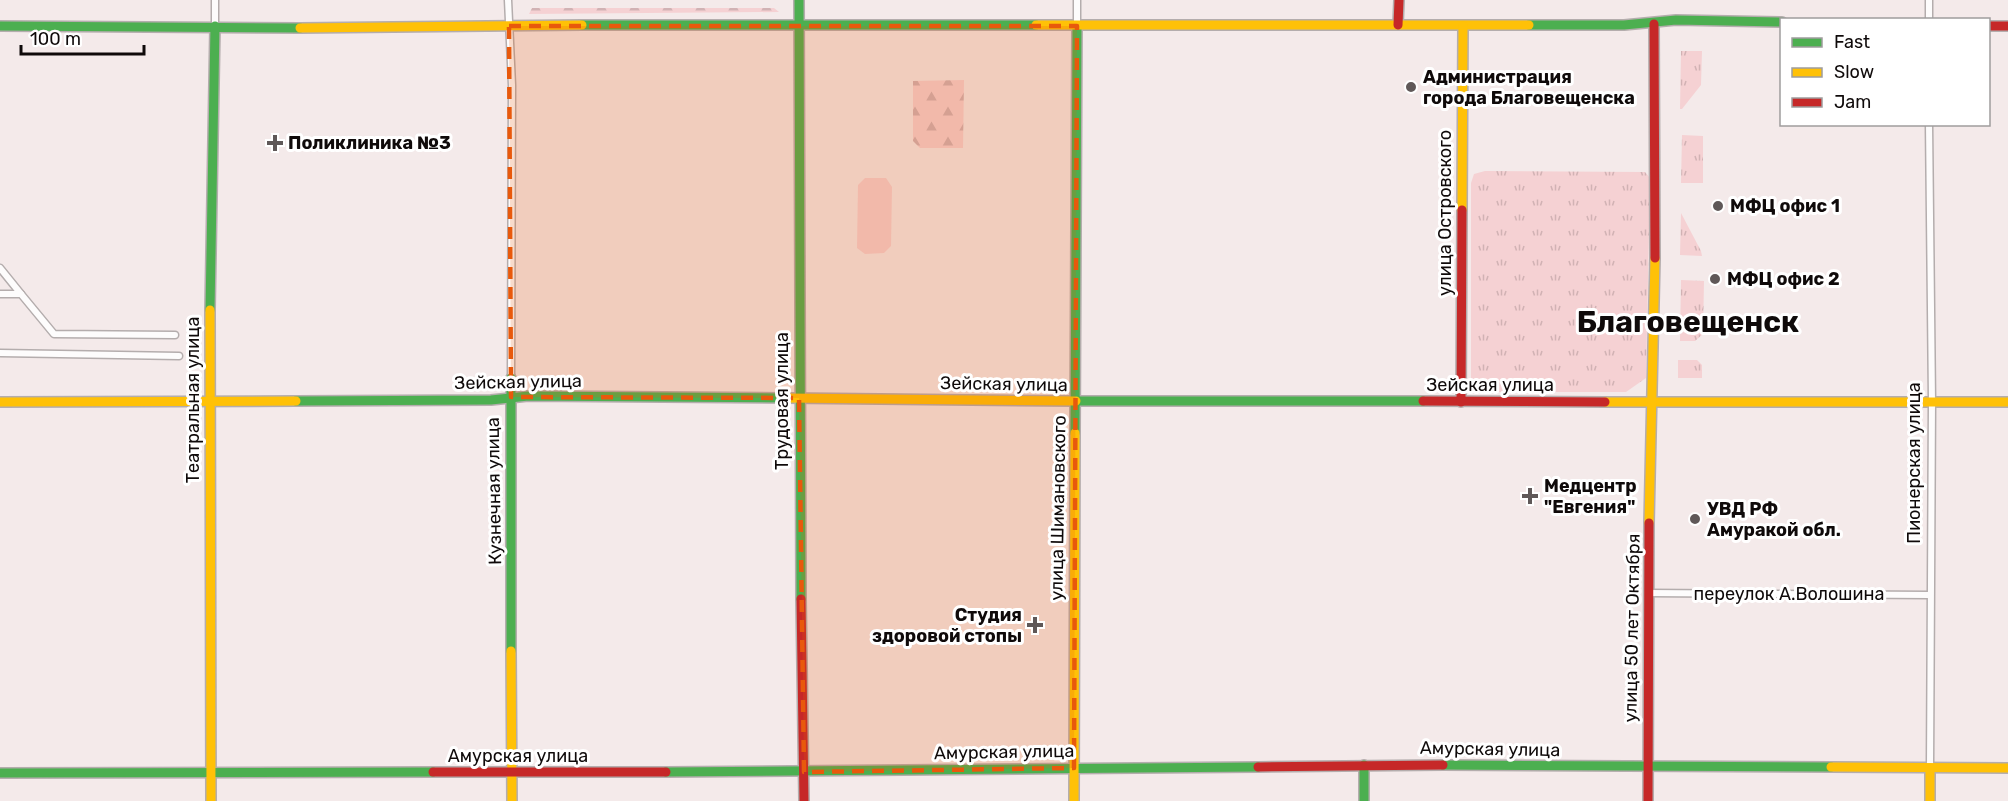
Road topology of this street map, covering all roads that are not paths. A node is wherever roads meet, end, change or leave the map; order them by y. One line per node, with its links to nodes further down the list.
1 (215, 0): 13 (street, Театральная улица)
2 (508, 0): 14 (street, Кузнечная улица)
3 (799, 0): 10 (street, Трудовая улица)
4 (1077, 0): 15 (street, улица Шимановского)
5 (1399, 0): 11 (street)
6 (1929, 0): 7 (street)
7 (1929, 18)
8 (1780, 22): 9 (street)
9 (1654, 24): 16 (street); 35 (street, улица 50 лет Октября)
10 (800, 25): 14 (street); 15 (street); 28 (street, Трудовая улица)
11 (1398, 25): 15 (street); 16 (street)
12 (0, 26): 13 (street)
13 (215, 26): 14 (street); 29 (street, Театральная улица)
14 (509, 26): 26 (street, Кузнечная улица)
15 (1077, 26): 30 (street, улица Шимановского)
16 (1463, 26): 33 (street, улица Островского)
17 (1990, 26): 18 (street)
18 (2008, 26)
19 (1929, 126): 31 (street, Пионерская улица)
20 (0, 268): 22 (street)
21 (0, 294): 22 (street)
22 (21, 294): 23 (street)
23 (175, 335)
24 (0, 353): 25 (street)
25 (179, 356)
26 (511, 378): 27 (street, Кузнечная улица)
27 (511, 397): 28 (street, Зейская улица); 29 (street, Зейская улица); 45 (street, Кузнечная улица)
28 (798, 398): 30 (street, Зейская улица); 43 (street, Трудовая улица)
29 (209, 400): 32 (street, Зейская улица); 46 (street, Театральная улица)
30 (1077, 401): 33 (street, Зейская улица); 39 (street, улица Шимановского)
31 (1932, 401): 34 (street, Зейская улица); 35 (street, Зейская улица); 37 (street, Пионерская улица)
32 (0, 402)
33 (1461, 402): 35 (street, Зейская улица)
34 (2008, 402)
35 (1652, 403): 36 (street, улица 50 лет Октября)
36 (1648, 593): 37 (street, переулок А.Волошина); 40 (street, улица 50 лет Октября)
37 (1930, 596): 41 (street, Пионерская улица)
38 (1364, 765): 39 (street, Амурская улица); 40 (street, Амурская улица); 51 (street)
39 (1074, 768): 43 (street, Амурская улица); 50 (street, улица Шимановского)
40 (1648, 768): 41 (street, Амурская улица); 52 (street, улица 50 лет Октября)
41 (1930, 768): 42 (street, Амурская улица); 53 (street, Пионерская улица)
42 (2008, 768)
43 (804, 771): 45 (street, Амурская улица); 49 (street, Трудовая улица)
44 (0, 773): 46 (street, Амурская улица)
45 (512, 773): 46 (street, Амурская улица); 48 (street, Кузнечная улица)
46 (211, 774): 47 (street, Театральная улица)
47 (211, 801)
48 (512, 801)
49 (804, 801)
50 (1074, 801)
51 (1364, 801)
52 (1648, 801)
53 (1930, 801)

